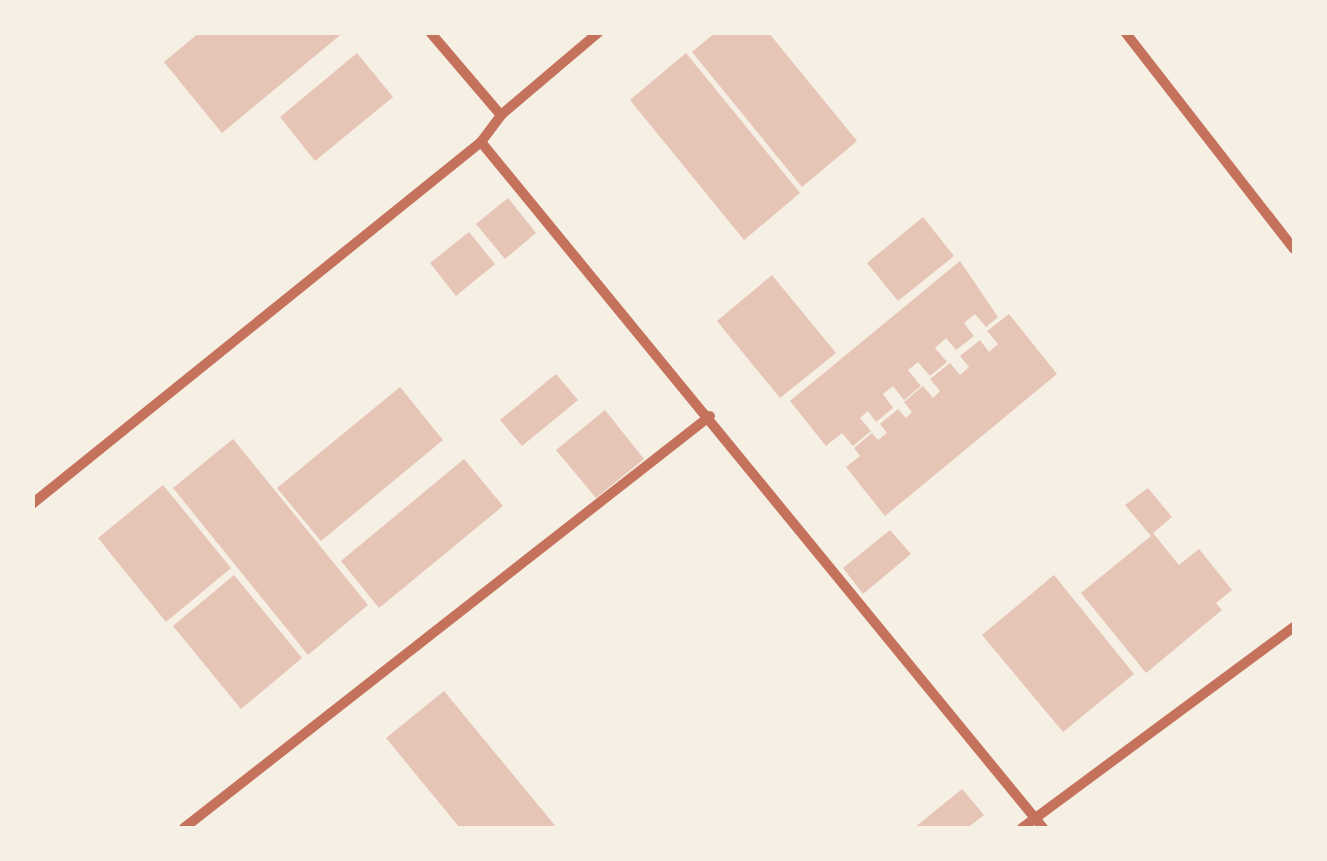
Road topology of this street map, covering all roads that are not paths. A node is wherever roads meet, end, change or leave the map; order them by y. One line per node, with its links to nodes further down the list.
1 (430, 32): 4 (street)
2 (599, 32): 4 (street)
3 (1124, 32): 6 (street)
4 (501, 115): 5 (street)
5 (481, 142): 7 (street); 8 (street)
6 (1294, 249)
7 (710, 416): 10 (street); 11 (street)
8 (32, 504)
9 (1294, 626): 10 (street)
10 (1035, 818): 12 (street); 13 (street)
11 (184, 828)
12 (1022, 828)
13 (1044, 828)

